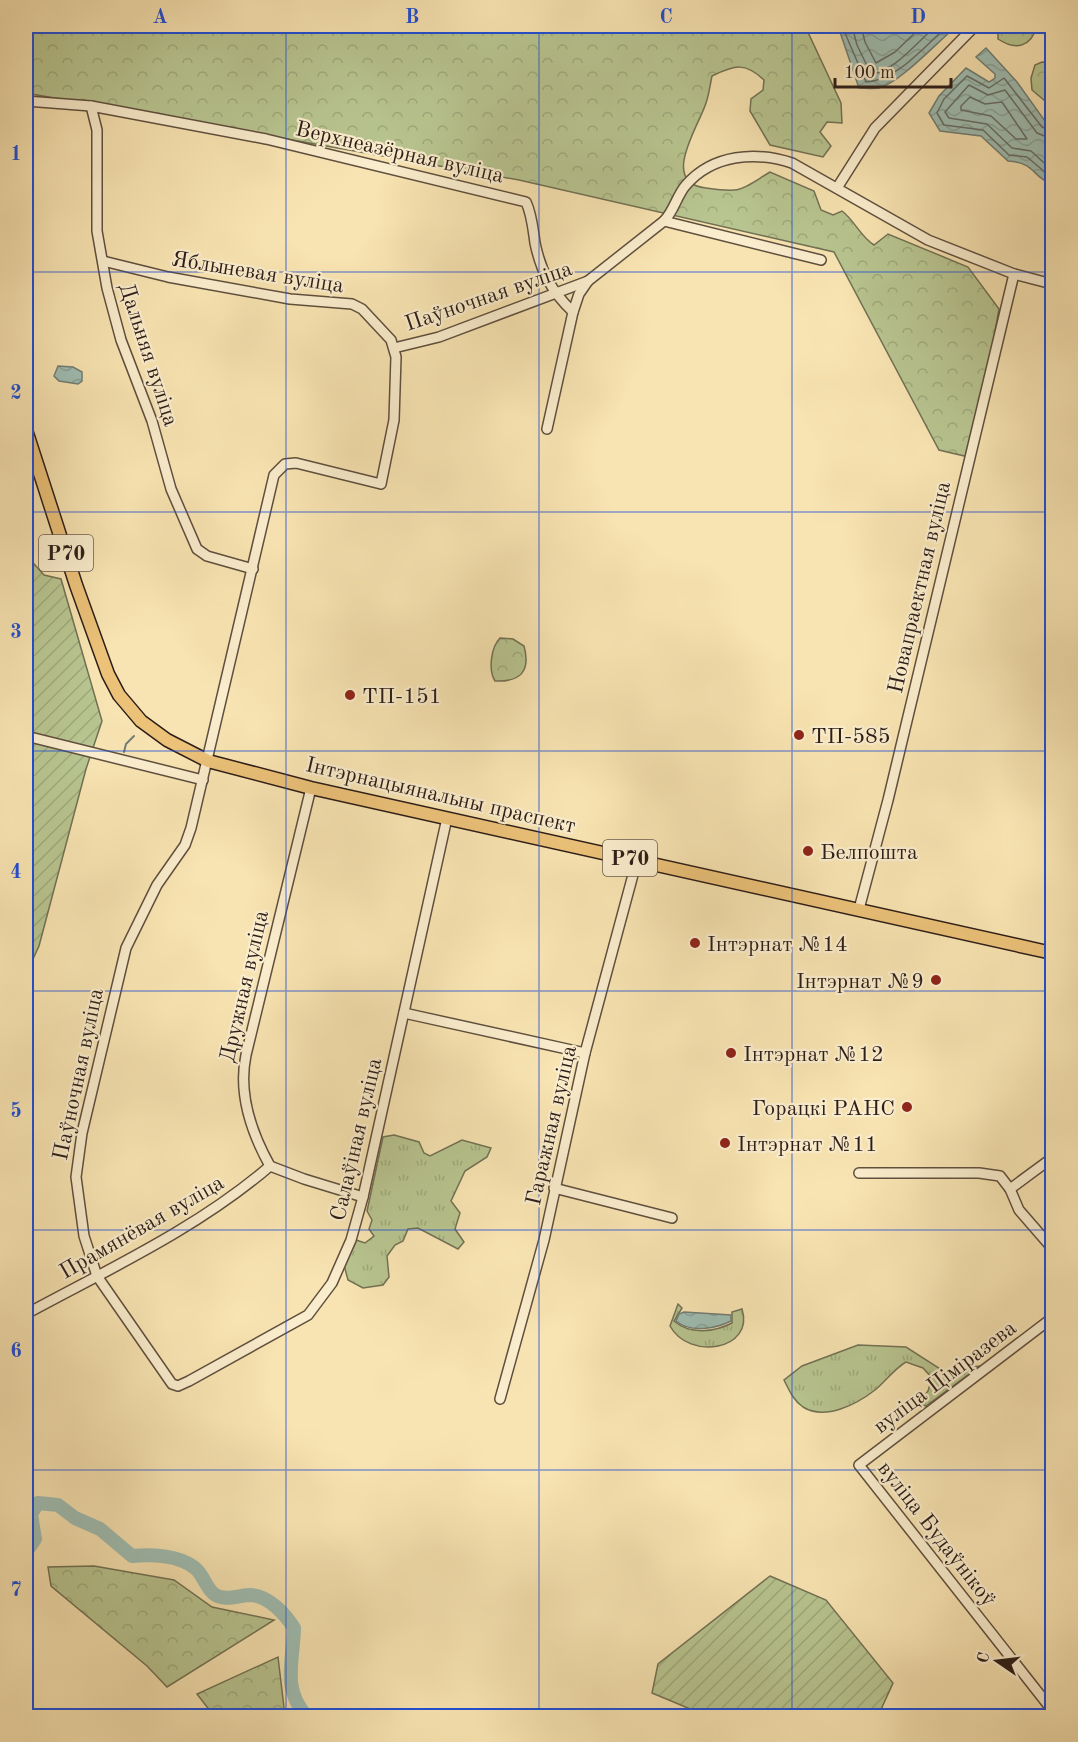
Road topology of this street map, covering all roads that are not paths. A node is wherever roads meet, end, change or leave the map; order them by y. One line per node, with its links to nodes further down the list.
1 (975, 26): 4 (street)
2 (26, 101): 3 (street, Верхнеазёрная вуліца)
3 (91, 106): 7 (street, Дальняя вуліца); 11 (street, Верхнеазёрная вуліца)
4 (837, 188): 5 (street, Паўночная вуліца); 8 (street, Паўночная вуліца)
5 (664, 221): 6 (street); 9 (street, Паўночная вуліца)
6 (821, 260)
7 (103, 261): 13 (street, Яблыневая вуліца); 16 (street, Дальняя вуліца)
8 (1014, 274): 10 (street, Паўночная вуліца); 23 (street, Новапраектная вуліца)
9 (588, 281): 11 (street, Паўночная вуліца); 12 (street)
10 (1053, 284)
11 (554, 294): 12 (street, Верхнеазёрная вуліца); 13 (street, Паўночная вуліца)
12 (573, 312): 14 (street)
13 (394, 348): 16 (street)
14 (547, 429)
15 (26, 430): 18 (main road, Р70)
16 (253, 569): 18 (street)
17 (26, 736): 19 (street)
18 (208, 760): 19 (street, Паўночная вуліца); 20 (main road, Інтэрнацыянальны праспект / Р70)
19 (203, 780): 35 (street, Паўночная вуліца)
20 (311, 788): 21 (main road, Інтэрнацыянальны праспект / Р70); 28 (street, Дружная вуліца)
21 (447, 818): 22 (main road, Інтэрнацыянальны праспект / Р70); 25 (street, Салаўіная вуліца)
22 (637, 860): 23 (main road, Інтэрнацыянальны праспект / Р70); 26 (street, Гаражная вуліца)
23 (859, 909): 24 (main road, Інтэрнацыянальны праспект / Р70)
24 (1053, 953)
25 (404, 1013): 26 (street); 32 (street, Салаўіная вуліца)
26 (585, 1053): 30 (street, Гаражная вуліца)
27 (1053, 1158): 31 (street)
28 (270, 1166): 32 (street); 35 (street, Прамянёвая вуліца)
29 (859, 1173): 31 (street)
30 (554, 1188): 33 (street); 39 (street, Гаражная вуліца)
31 (1010, 1188): 34 (street)
32 (363, 1197): 38 (street, Салаўіная вуліца)
33 (672, 1218)
34 (1053, 1248)
35 (97, 1276): 36 (street, Прамянёвая вуліца); 38 (street, Паўночная вуліца)
36 (26, 1314)
37 (1053, 1318): 40 (street, вуліца Ціміразева)
38 (178, 1386)
39 (500, 1399)
40 (859, 1465): 41 (street, вуліца Будаўнікоў)
41 (1053, 1710)

